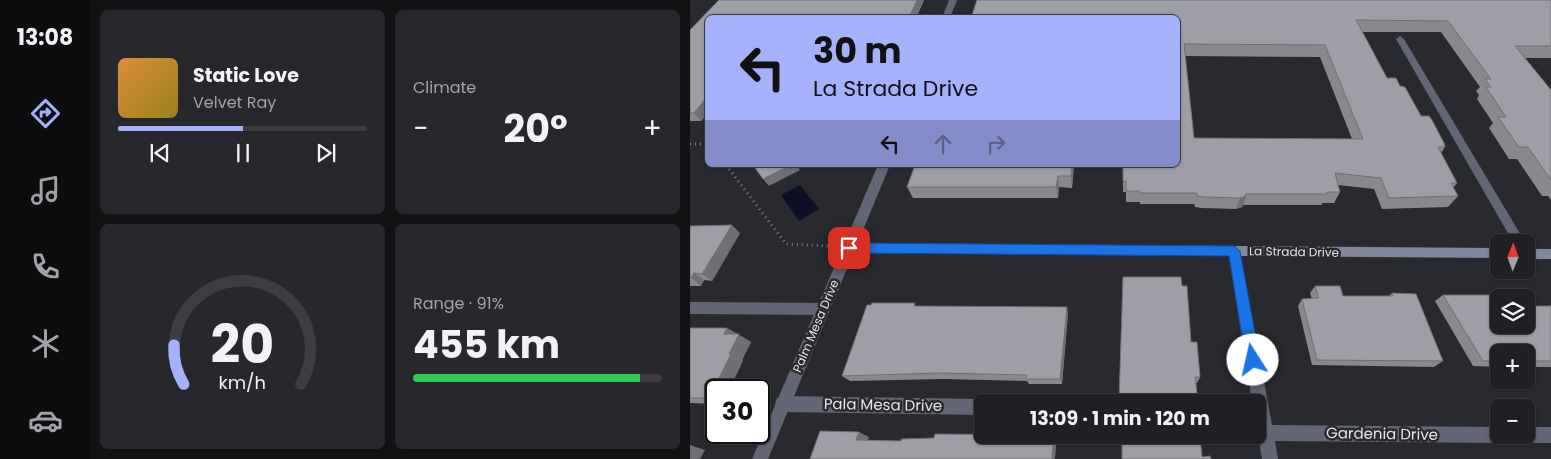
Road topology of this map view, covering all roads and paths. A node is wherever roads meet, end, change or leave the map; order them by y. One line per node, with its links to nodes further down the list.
1 (953, 0): 2 (street)
2 (947, 15)
3 (1400, 39): 8 (street)
4 (690, 144): 5 (path)
5 (705, 144)
6 (728, 167): 9 (path)
7 (883, 167): 9 (street, Palm Mesa Drive)
8 (1514, 234)
9 (849, 248): 10 (street, La Strada Drive); 15 (street, Palm Mesa Drive)
10 (1234, 251): 11 (street, La Strada Drive); 16 (street)
11 (1490, 254)
12 (1535, 254): 13 (street)
13 (1551, 254)
14 (690, 308): 15 (street)
15 (823, 309): 17 (street, Palm Mesa Drive)
16 (1259, 394)
17 (783, 404): 18 (street, Pala Mesa Drive); 23 (street, Palm Mesa Drive)
18 (974, 407)
19 (1266, 433): 20 (street, Gardenia Drive); 24 (street)
20 (1490, 435)
21 (1535, 435): 22 (street)
22 (1551, 435)
23 (760, 459)
24 (1270, 459)

